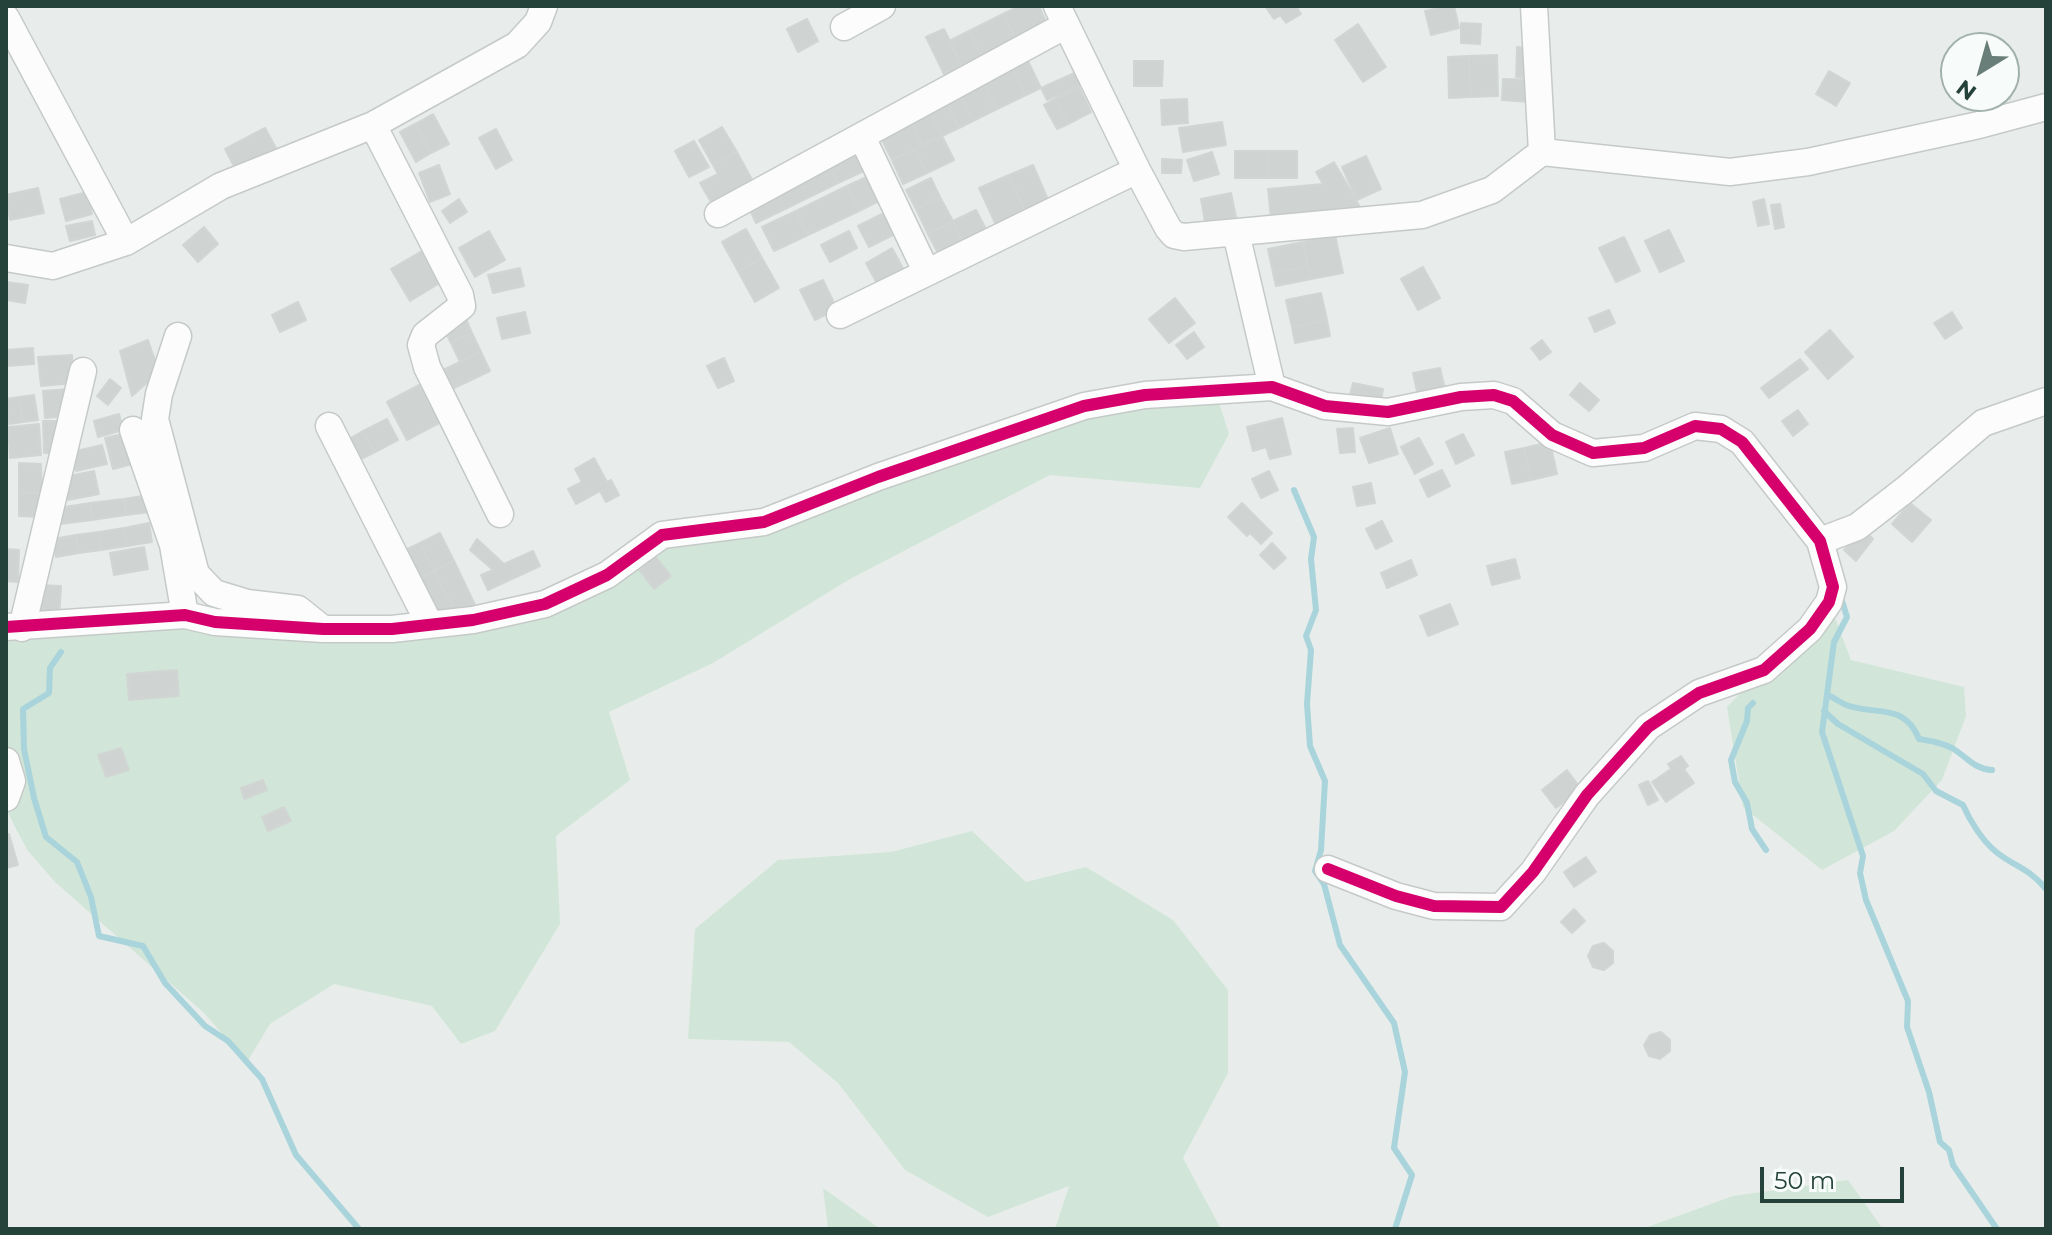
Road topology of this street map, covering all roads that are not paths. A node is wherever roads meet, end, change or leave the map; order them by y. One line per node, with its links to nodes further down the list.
1 (544, 6): 8 (street)
2 (882, 6): 6 (street)
3 (1534, 6): 10 (street)
4 (1062, 15): 9 (street); 11 (street)
5 (6, 18): 14 (street)
6 (844, 27)
7 (2046, 107): 10 (street)
8 (373, 125): 14 (street); 24 (street)
9 (862, 137): 12 (street); 16 (street)
10 (1542, 152): 13 (street)
11 (1137, 170): 13 (street); 16 (street)
12 (718, 214)
13 (1236, 233): 20 (street)
14 (126, 242): 15 (street)
15 (6, 258)
16 (926, 271): 17 (street)
17 (840, 315)
18 (178, 336): 29 (street)
19 (83, 371): 28 (street)
20 (1272, 387): 25 (street); 27 (street)
21 (2046, 401): 25 (street)
22 (329, 426): 27 (street)
23 (133, 430): 26 (street)
24 (500, 514)
25 (1820, 541): 32 (street)
26 (185, 615): 28 (street); 29 (street)
27 (430, 625): 29 (street)
28 (14, 628)
29 (323, 629)
30 (6, 761): 31 (street)
31 (6, 798)
32 (1328, 869)

